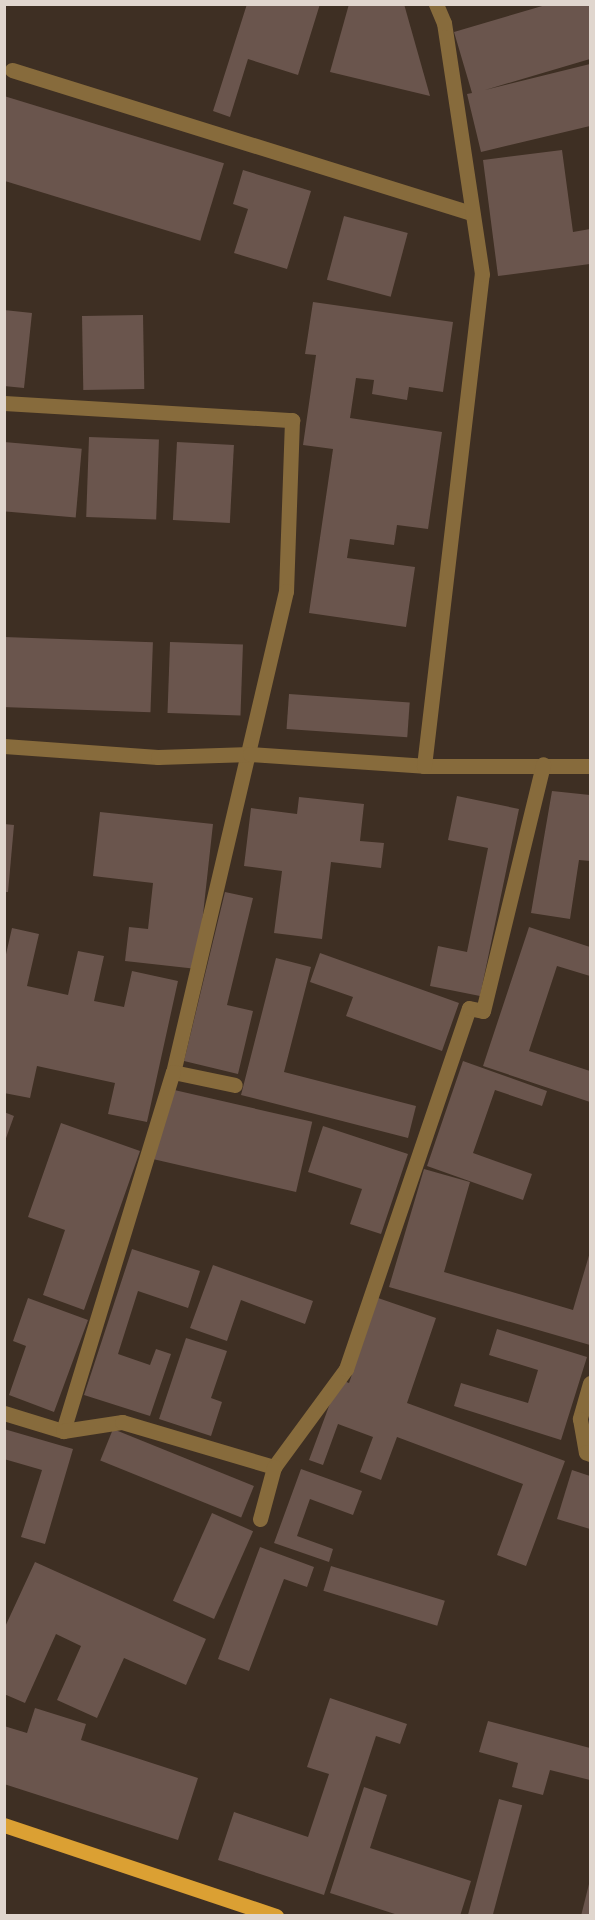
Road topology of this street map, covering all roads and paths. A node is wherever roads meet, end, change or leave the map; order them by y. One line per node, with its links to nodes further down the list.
1 (436, 4): 3 (street)
2 (12, 70): 3 (street)
3 (472, 213): 8 (street)
4 (4, 403): 6 (street)
5 (4, 746): 6 (street)
6 (250, 754): 8 (street); 10 (street)
7 (543, 764): 8 (street); 9 (street); 16 (street)
8 (424, 766)
9 (591, 766)
10 (173, 1072): 11 (street); 14 (street)
11 (235, 1085)
12 (591, 1383): 15 (street)
13 (4, 1413): 14 (street)
14 (63, 1431): 16 (street)
15 (591, 1454)
16 (274, 1467): 17 (street)
17 (261, 1519)
18 (4, 1825): 19 (main road)
19 (276, 1916)

